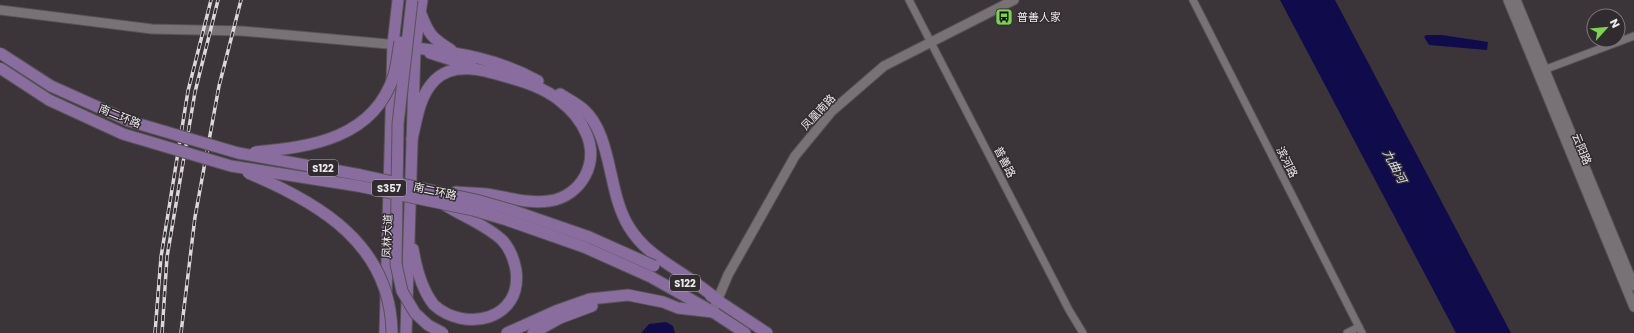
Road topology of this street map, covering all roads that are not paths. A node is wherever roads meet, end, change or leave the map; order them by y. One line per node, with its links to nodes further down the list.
1 (398, 0): 14 (main road, 凤林大道)
2 (409, 0): 22 (main road, bridge)
3 (412, 0): 36 (main road, bridge)
4 (422, 0): 11 (main road, 凤林大道)
5 (910, 0): 13 (street, 普善路)
6 (1014, 0): 13 (street, 凤凰南路)
7 (1193, 0): 32 (street, 滨河路)
8 (1508, 0): 20 (street, 云阳路)
9 (1516, 0): 20 (street, 云阳路)
10 (0, 10): 14 (street)
11 (420, 12): 15 (main road, 凤林大道); 16 (main road)
12 (1634, 36): 20 (street)
13 (931, 42): 28 (street, 凤凰南路); 41 (street, 普善路)
14 (393, 44): 15 (street); 33 (main road, 凤林大道 / S357)
15 (415, 48): 16 (main road); 19 (main road); 21 (main road, 凤林大道 / S357)
16 (453, 51): 28 (main road)
17 (0, 53): 22 (main road, 南二环路 / S122, bridge)
18 (0, 68): 23 (main road, 南二环路 / S122, bridge)
19 (483, 70): 21 (main road); 24 (main road, bridge)
20 (1541, 71): 27 (street, 云阳路); 29 (street, 云阳路)
21 (412, 139): 26 (main road, 凤林大道 / S357)
22 (238, 153): 24 (main road, 南二环路 / S122, bridge)
23 (231, 166): 25 (main road, 南二环路 / S122, bridge); 34 (main road, bridge)
24 (438, 191): 28 (main road, 南二环路 / S122, bridge)
25 (441, 203): 26 (main road, bridge); 30 (main road, 南二环路 / S122, bridge)
26 (409, 224): 35 (main road, 凤林大道 / S357)
27 (1634, 286)
28 (717, 299): 30 (street, 凤凰南路); 40 (main road, 南二环路 / S122)
29 (1634, 307)
30 (713, 312): 31 (main road); 39 (main road, 南二环路 / S122)
31 (558, 315): 37 (main road); 38 (main road)
32 (1361, 330): 42 (street)
33 (385, 333)
34 (392, 333)
35 (406, 333)
36 (444, 333)
37 (507, 333)
38 (533, 333)
39 (745, 333)
40 (767, 333)
41 (1083, 333)
42 (1347, 333)

